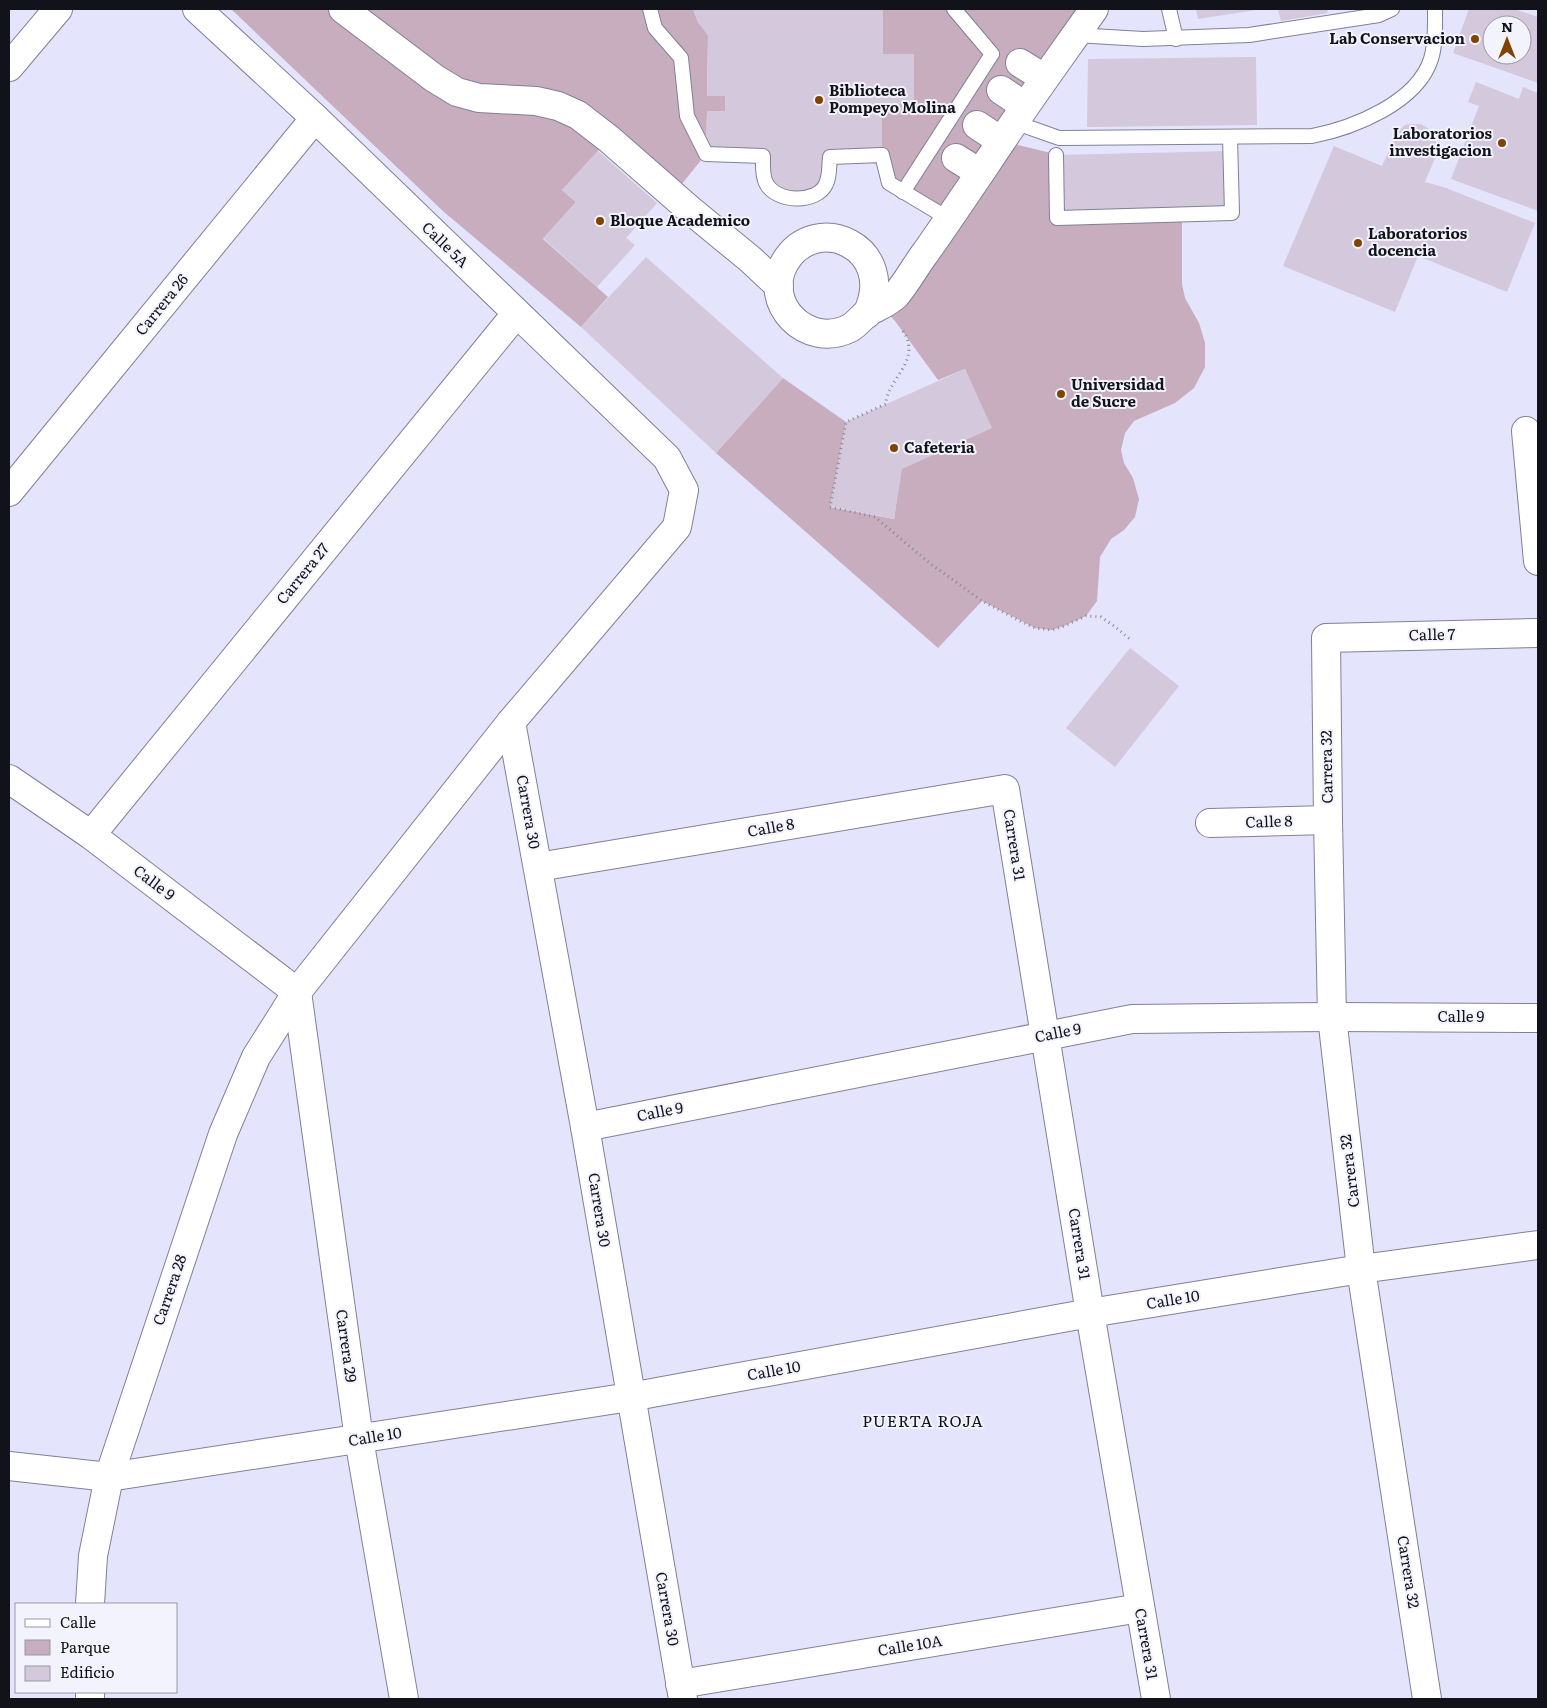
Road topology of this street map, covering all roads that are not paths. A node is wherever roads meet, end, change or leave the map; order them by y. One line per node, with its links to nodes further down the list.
1 (58, 9): 13 (street)
2 (197, 9): 16 (street, Calle 5A)
3 (343, 9): 25 (street)
4 (650, 9): 23 (lane)
5 (954, 9): 23 (lane)
6 (1094, 9): 10 (street)
7 (1169, 9): 11 (lane)
8 (1392, 9): 11 (lane)
9 (1435, 9): 19 (lane)
10 (1075, 36): 11 (lane); 14 (street)
11 (1176, 39)
12 (1020, 63): 14 (street)
13 (9, 67)
14 (1044, 78): 17 (street)
15 (1001, 90): 17 (street)
16 (315, 118): 27 (street, Calle 5A); 29 (street, Carrera 26)
17 (1013, 123): 18 (street); 19 (lane); 22 (street)
18 (977, 125)
19 (1230, 137): 20 (lane)
20 (1056, 155)
21 (956, 158): 22 (street)
22 (980, 173): 24 (street)
23 (903, 192): 24 (lane)
24 (949, 219): 26 (street)
25 (779, 286): 26 (street); 26 (street)
26 (874, 310)
27 (516, 314): 33 (street, Calle 5A); 38 (street, Carrera 27)
28 (1526, 431): 30 (street)
29 (9, 492)
30 (1538, 561)
31 (1538, 633): 32 (street, Calle 7)
32 (1326, 638): 36 (street, Carrera 32)
33 (511, 722): 39 (street, Carrera 30); 40 (street)
34 (9, 779): 38 (street, Calle 9)
35 (1004, 789): 39 (street, Calle 8); 43 (street, Carrera 31)
36 (1328, 820): 37 (street, Calle 8); 41 (street, Carrera 32)
37 (1210, 823)
38 (91, 835): 40 (street, Calle 9)
39 (538, 868): 44 (street, Carrera 30)
40 (297, 992): 49 (street, Carrera 29); 51 (street, Carrera 28)
41 (1332, 1017): 42 (street, Calle 9); 43 (street, Calle 9); 46 (street, Carrera 32)
42 (1538, 1018)
43 (1045, 1036): 44 (street, Calle 9); 47 (street, Carrera 31)
44 (585, 1126): 48 (street, Carrera 30)
45 (1538, 1245): 46 (street, Calle 10)
46 (1361, 1268): 47 (street, Calle 10); 57 (street, Carrera 32)
47 (1090, 1313): 48 (street, Calle 10); 53 (street, Carrera 31)
48 (630, 1398): 49 (street, Calle 10); 54 (street, Carrera 30)
49 (359, 1439): 51 (street, Calle 10); 55 (street, Carrera 29)
50 (9, 1466): 51 (street, Calle 10)
51 (109, 1477): 52 (street, Carrera 28)
52 (90, 1603)
53 (1140, 1608): 54 (street, Calle 10A); 56 (street, Carrera 31)
54 (681, 1692)
55 (404, 1699)
56 (1156, 1699)
57 (1427, 1699)

